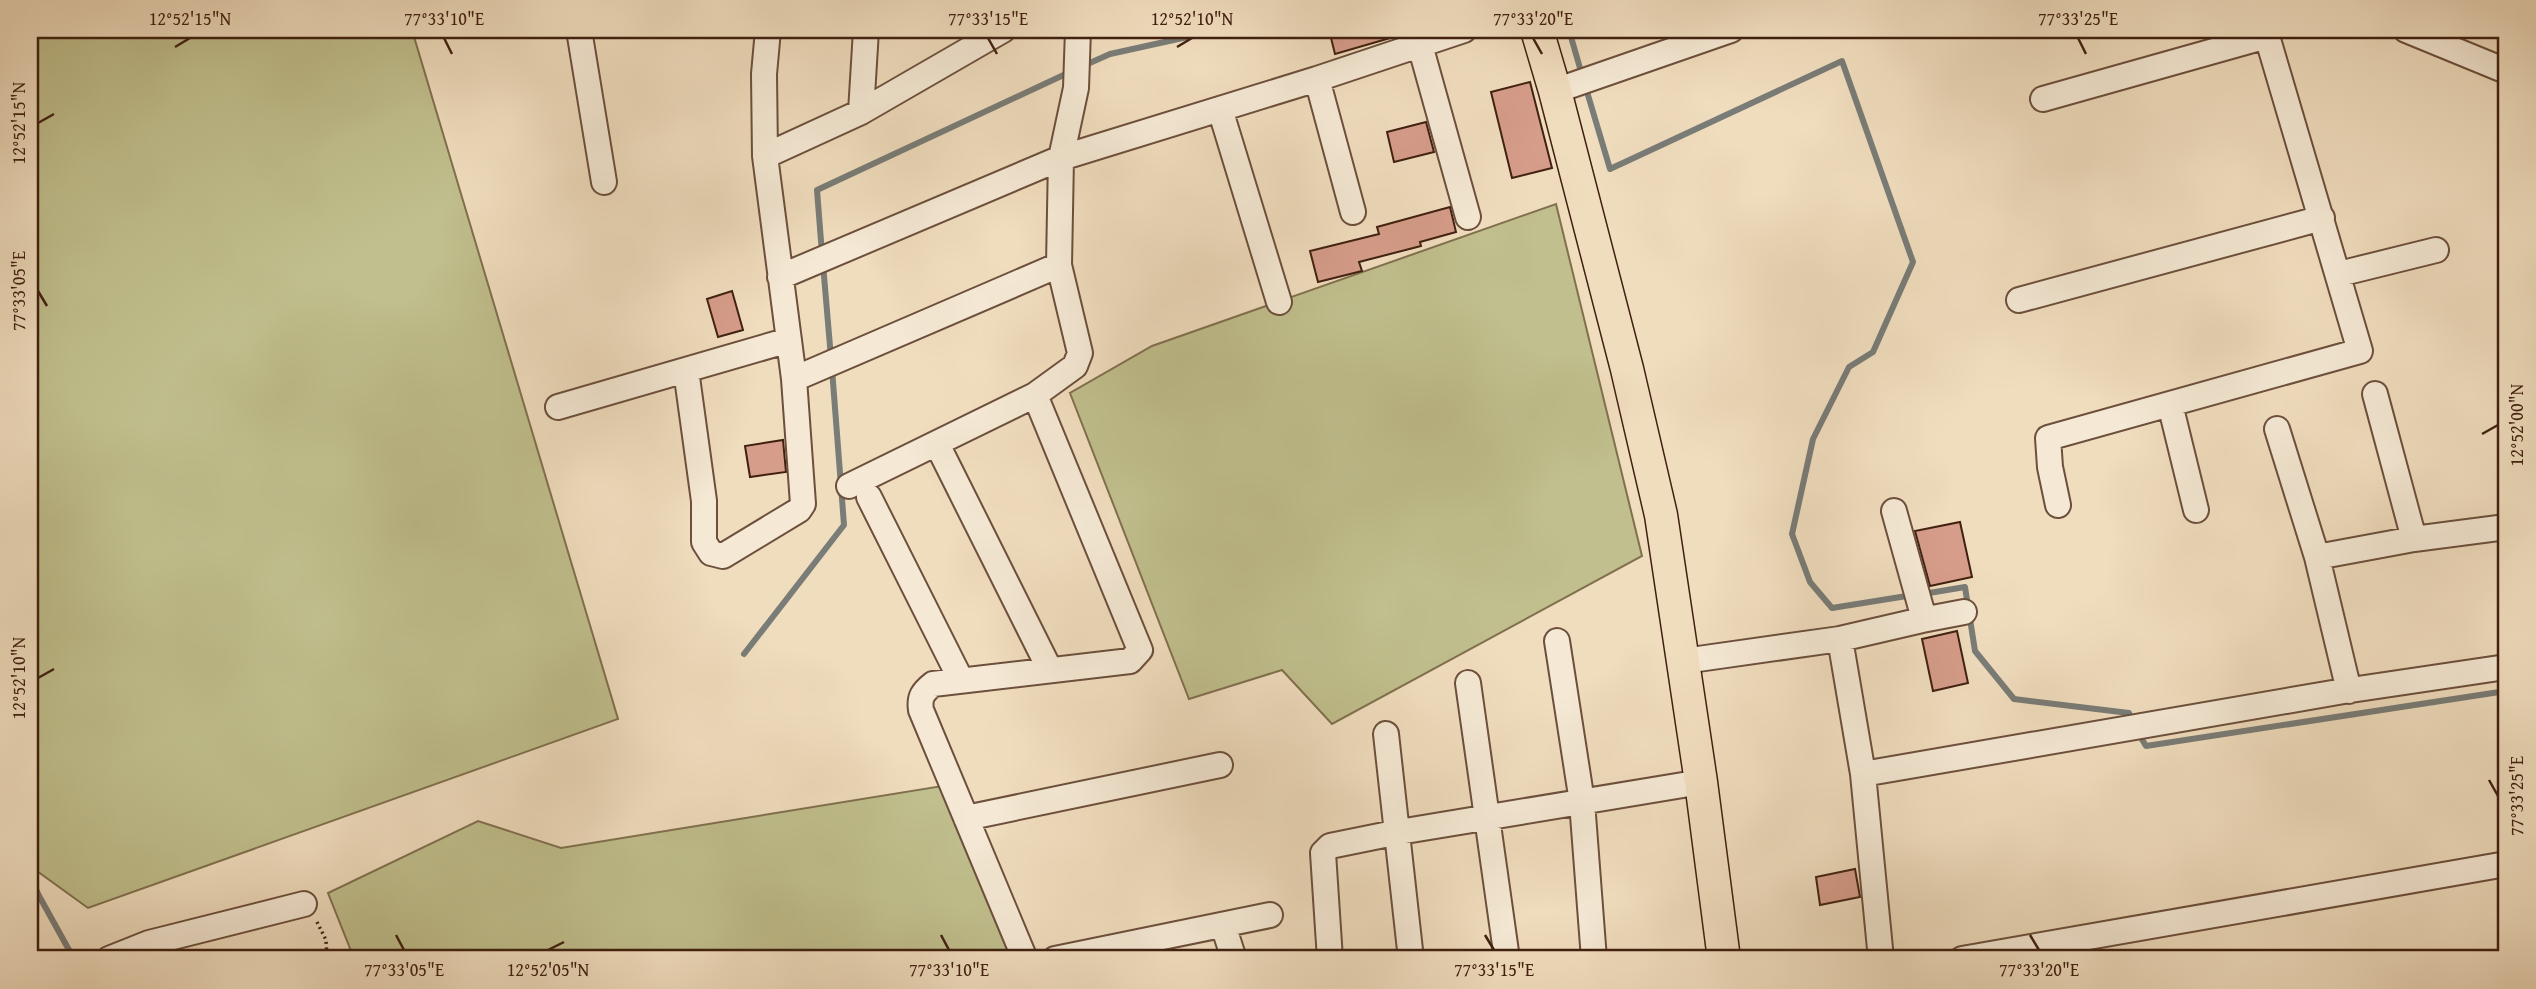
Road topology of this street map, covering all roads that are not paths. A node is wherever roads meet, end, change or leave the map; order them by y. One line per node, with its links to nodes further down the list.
1 (579, 30): 21 (street)
2 (768, 30): 19 (street)
3 (866, 30): 18 (street)
4 (1003, 30): 11 (street)
5 (1078, 30): 20 (street)
6 (1464, 30): 12 (street)
7 (1537, 30): 15 (main road)
8 (1731, 30): 15 (street)
9 (2406, 30): 13 (street)
10 (2266, 33): 16 (street); 24 (street)
11 (982, 36): 18 (street)
12 (1420, 45): 14 (street); 23 (street)
13 (2506, 71)
14 (1317, 79): 17 (street); 22 (street)
15 (1555, 91): 50 (main road)
16 (2043, 99)
17 (1220, 109): 20 (street); 30 (street)
18 (861, 112): 19 (street)
19 (765, 156): 28 (street)
20 (1061, 158): 26 (street); 28 (street)
21 (604, 182)
22 (1353, 212)
23 (1468, 216)
24 (2322, 218): 27 (street); 29 (street)
25 (2436, 250): 27 (street)
26 (1059, 265): 33 (street); 35 (street)
27 (2339, 274): 36 (street)
28 (780, 277): 31 (street)
29 (2019, 300)
30 (1279, 302)
31 (789, 340): 32 (street); 33 (street)
32 (686, 370): 33 (street); 37 (street)
33 (794, 379)
34 (2375, 394): 44 (street)
35 (1035, 396): 39 (street); 52 (street)
36 (2170, 404): 40 (street); 41 (street)
37 (558, 407)
38 (2277, 429): 45 (street)
39 (937, 444): 52 (street); 53 (street)
40 (2058, 505)
41 (2196, 510)
42 (1894, 511): 47 (street)
43 (2506, 527): 44 (street)
44 (2414, 539): 45 (street)
45 (2317, 557): 55 (street)
46 (1965, 612): 47 (street)
47 (1921, 614): 48 (street)
48 (1840, 639): 50 (street); 58 (street)
49 (1557, 641): 60 (street)
50 (1684, 661): 59 (main road)
51 (2506, 667): 55 (street)
52 (1050, 670): 53 (street)
53 (961, 680): 61 (street)
54 (1468, 683): 62 (street)
55 (2349, 691): 58 (street)
56 (1386, 734): 63 (street)
57 (1220, 765): 61 (street)
58 (1863, 774): 79 (street)
59 (1701, 782): 60 (street); 78 (main road)
60 (1582, 802): 62 (street); 77 (street)
61 (966, 818): 71 (street)
62 (1489, 818): 63 (street); 76 (street)
63 (1399, 832): 74 (street); 75 (street)
64 (2506, 864): 69 (street)
65 (304, 904): 70 (street)
66 (1270, 915): 67 (street)
67 (1223, 925): 68 (street); 73 (street)
68 (1131, 952): 72 (street)
69 (1994, 956): 80 (street)
70 (122, 957)
71 (1025, 959)
72 (1055, 959)
73 (1234, 959)
74 (1330, 959)
75 (1411, 959)
76 (1507, 959)
77 (1594, 959)
78 (1724, 959)
79 (1881, 959)
80 (1962, 959)

